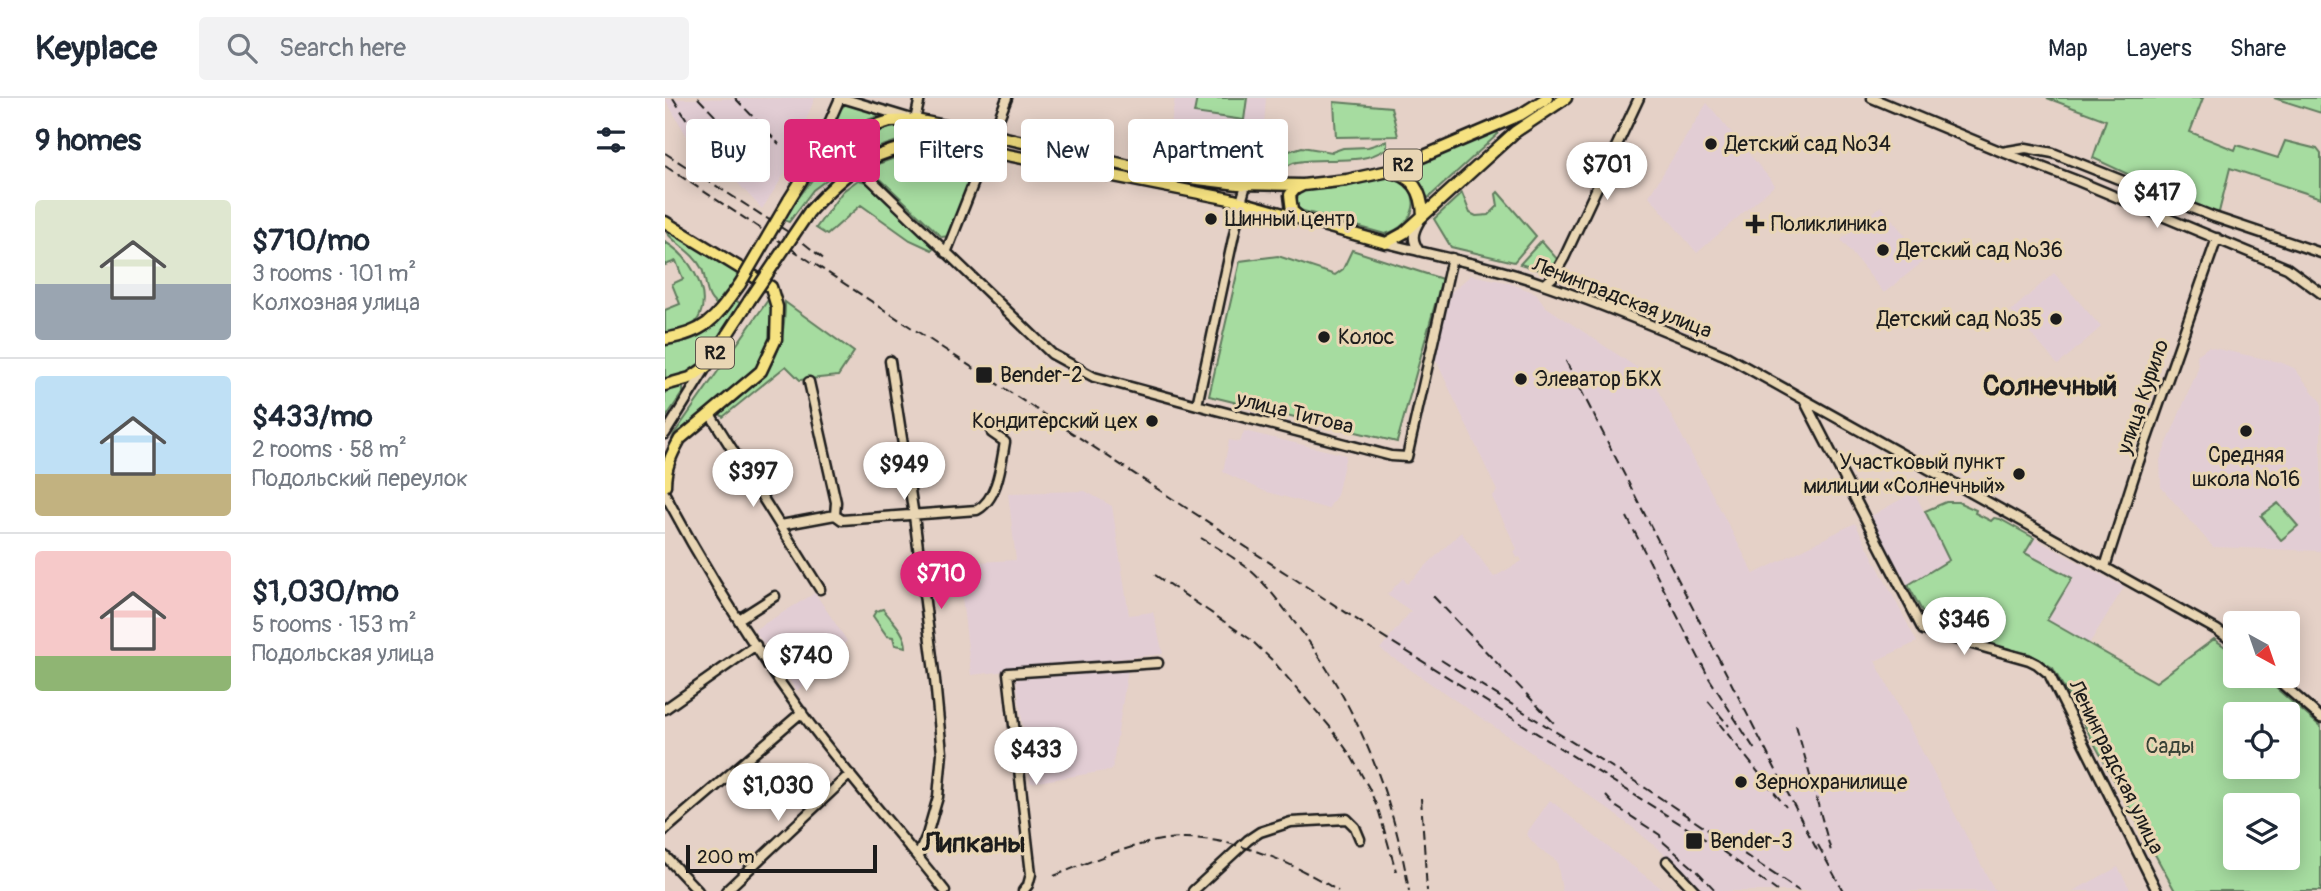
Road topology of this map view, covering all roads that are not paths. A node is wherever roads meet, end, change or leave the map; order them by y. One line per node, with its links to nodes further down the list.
1 (841, 98): 8 (street); 9 (street)
2 (919, 98): 10 (street)
3 (1007, 98): 11 (street)
4 (1547, 98): 15 (main road, R2)
5 (1566, 98): 23 (main road, R2)
6 (1639, 98): 32 (street)
7 (1872, 98): 13 (street)
8 (831, 119)
9 (912, 119)
10 (915, 119)
11 (998, 119)
12 (1007, 138): 20 (main road, R2)
13 (2002, 152): 26 (street); 30 (street)
14 (1007, 154): 22 (main road, R2)
15 (1389, 171): 21 (main road, R2); 23 (main road)
16 (800, 182): 34 (main road, R2, bridge)
17 (836, 182): 36 (main road, R2, bridge)
18 (874, 182): 29 (street)
19 (974, 182): 29 (street)
20 (1246, 185): 21 (main road, R2); 22 (street)
21 (1303, 185): 24 (main road)
22 (1241, 202): 24 (main road, R2); 40 (street)
23 (1423, 215): 27 (main road, R2); 28 (street)
24 (1303, 219): 27 (main road, R2)
25 (665, 222): 41 (main road)
26 (2217, 238): 33 (street); 49 (street, улица Курило)
27 (1386, 243): 28 (street, Ленинградская улица)
28 (1419, 251): 31 (street, Ленинградская улица)
29 (947, 253): 40 (street)
30 (2321, 253)
31 (1452, 258): 32 (street, Ленинградская улица); 40 (street, улица Титова)
32 (1545, 284): 39 (street, Ленинградская улица)
33 (2321, 293)
34 (665, 339)
35 (890, 360): 47 (street)
36 (706, 367): 38 (main road, R2); 43 (street)
37 (809, 382): 46 (street)
38 (665, 385)
39 (1804, 400): 49 (street, Ленинградская улица); 72 (street, Ленинградская улица)
40 (1197, 405)
41 (710, 414): 44 (main road); 48 (street)
42 (992, 433): 47 (street)
43 (665, 434)
44 (665, 486)
45 (665, 494): 52 (street)
46 (835, 515): 47 (street); 48 (street)
47 (915, 516): 64 (street)
48 (781, 525): 50 (street)
49 (2105, 568): 53 (street, Ленинградская улица)
50 (820, 589)
51 (775, 596): 52 (street)
52 (739, 619): 54 (street)
53 (2223, 634)
54 (756, 645): 57 (street); 58 (street)
55 (1158, 663): 69 (street)
56 (2287, 688): 59 (street)
57 (665, 709)
58 (802, 712): 60 (street); 61 (street)
59 (2321, 718)
60 (850, 774): 64 (street); 67 (street)
61 (665, 830)
62 (1360, 839): 70 (street)
63 (665, 856): 66 (street)
64 (918, 856): 68 (street)
65 (1667, 861): 71 (street)
66 (698, 891)
67 (726, 891)
68 (946, 891)
69 (1023, 891)
70 (1193, 891)
71 (1695, 891)
72 (2157, 891)

